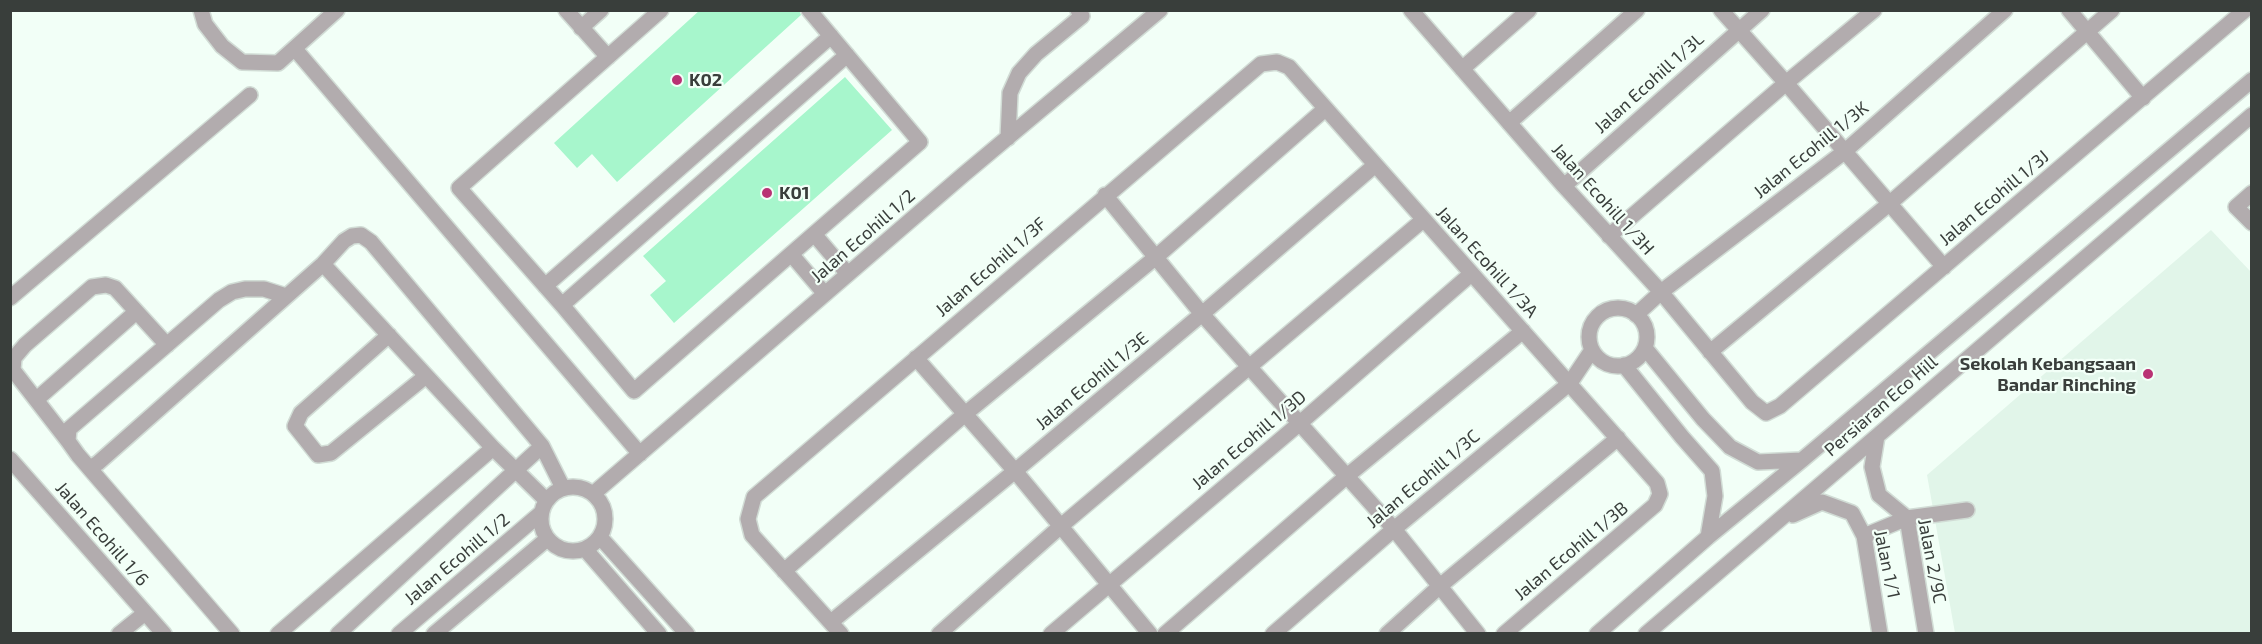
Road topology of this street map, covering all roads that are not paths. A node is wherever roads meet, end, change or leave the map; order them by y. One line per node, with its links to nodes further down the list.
1 (201, 10): 23 (street)
2 (566, 10): 19 (street)
3 (601, 10): 19 (street)
4 (661, 10): 25 (street)
5 (809, 10): 22 (street)
6 (1160, 10): 35 (street, Jalan Ecohill 1/2)
7 (1411, 10): 27 (street, Jalan Ecohill 1/3H)
8 (1529, 10): 27 (street)
9 (1637, 10): 34 (street)
10 (1721, 10): 20 (street)
11 (1762, 10): 20 (street, Jalan Ecohill 1/3L)
12 (1874, 10): 29 (street)
13 (2006, 10): 36 (street, Jalan Ecohill 1/3K)
14 (2068, 10): 21 (street)
15 (2112, 10): 21 (street)
16 (2245, 10): 31 (street, Jalan Ecohill 1/3J)
17 (1083, 12): 35 (street)
18 (330, 14): 23 (street)
19 (581, 28): 25 (street)
20 (1738, 30): 29 (street); 38 (street, Jalan Ecohill 1/3L)
21 (2086, 32): 31 (street); 41 (street)
22 (831, 36): 24 (street); 52 (street)
23 (295, 49): 81 (street)
24 (847, 55): 44 (street); 57 (street)
25 (608, 57): 52 (street)
26 (1277, 62): 32 (street, Jalan Ecohill 1/3A); 40 (street, Jalan Ecohill 1/3F)
27 (1462, 69): 34 (street, Jalan Ecohill 1/3H)
28 (2252, 80): 83 (street)
29 (1786, 83): 36 (street); 45 (street)
30 (250, 95): 56 (street)
31 (2143, 98): 49 (street, Jalan Ecohill 1/3J)
32 (1325, 109): 37 (street, Jalan Ecohill 1/3A); 47 (street)
33 (2252, 115): 76 (street, Persiaran Eco Hill)
34 (1509, 123): 38 (street, Jalan Ecohill 1/3H)
35 (1008, 138): 51 (street, Jalan Ecohill 1/2)
36 (1844, 152): 41 (street); 53 (street, Jalan Ecohill 1/3K)
37 (1374, 165): 42 (street, Jalan Ecohill 1/3A); 59 (street, Jalan Ecohill 1/3E)
38 (1564, 186): 45 (street, Jalan Ecohill 1/3H)
39 (2252, 193): 43 (street)
40 (1105, 195): 47 (street); 67 (street, Jalan Ecohill 1/3F)
41 (1889, 204): 49 (street); 66 (street)
42 (1423, 220): 50 (street, Jalan Ecohill 1/3A); 69 (street)
43 (2252, 223)
44 (814, 234): 46 (street); 51 (street)
45 (1609, 236): 53 (street, Jalan Ecohill 1/3H)
46 (791, 254): 54 (street); 57 (street)
47 (1156, 257): 59 (street); 74 (street)
48 (323, 264): 55 (street); 62 (street); 79 (street)
49 (1944, 267): 73 (street, Jalan Ecohill 1/3J)
50 (1471, 273): 61 (street, Jalan Ecohill 1/3A); 75 (street, Jalan Ecohill 1/3D)
51 (848, 274): 54 (street, Jalan Ecohill 1/2)
52 (545, 286): 57 (street)
53 (1661, 292): 60 (street, Jalan Ecohill 1/3K); 66 (street, Jalan Ecohill 1/3H)
54 (825, 294): 81 (street, Jalan Ecohill 1/2)
55 (286, 296): 63 (street); 84 (street)
56 (10, 298)
57 (562, 305)
58 (136, 312): 63 (street); 72 (street); 72 (street)
59 (1202, 314): 69 (street); 86 (street, Jalan Ecohill 1/3E)
60 (1636, 315): 64 (street); 65 (street)
61 (1522, 331): 71 (street, Jalan Ecohill 1/3A); 87 (street)
62 (389, 335): 70 (street); 70 (street)
63 (167, 345): 78 (street)
64 (1644, 348): 68 (street); 83 (street)
65 (1592, 350): 68 (street); 71 (street, Jalan Ecohill 1/3C)
66 (1710, 352): 73 (street, Jalan Ecohill 1/3H)
67 (916, 358): 74 (street); 102 (street, Jalan Ecohill 1/3F)
68 (1624, 365): 99 (street)
69 (1251, 367): 75 (street); 95 (street)
70 (426, 376): 80 (street)
71 (1570, 383): 77 (street, Jalan Ecohill 1/3A); 96 (street, Jalan Ecohill 1/3C)
72 (37, 399): 78 (street)
73 (1766, 413)
74 (965, 414): 86 (street); 102 (street)
75 (1300, 423): 87 (street); 103 (street, Jalan Ecohill 1/3D)
76 (1877, 436): 93 (street, Jalan 2/9C); 94 (street, Persiaran Eco Hill)
77 (1618, 438): 90 (street, Jalan Ecohill 1/3A); 104 (street)
78 (68, 441): 84 (street)
79 (542, 446): 85 (street); 88 (street)
80 (493, 448): 85 (street); 110 (street)
81 (640, 454): 89 (street, Jalan Ecohill 1/2)
82 (10, 459): 105 (street, Jalan Ecohill 1/6)
83 (1802, 460): 99 (street)
84 (90, 468): 109 (street)
85 (514, 470): 91 (street); 111 (street)
86 (1015, 471): 95 (street); 106 (street, Jalan Ecohill 1/3E)
87 (1347, 476): 96 (street); 119 (street)
88 (563, 488): 89 (street); 91 (street)
89 (593, 494): 98 (street)
90 (1660, 494): 123 (street, Jalan Ecohill 1/3B)
91 (543, 507): 100 (street); 112 (street, Jalan Ecohill 1/2)
92 (1967, 510): 93 (street)
93 (1907, 518): 97 (street); 127 (street, Jalan 2/9C)
94 (1778, 522): 97 (street, Jalan 1/1); 125 (street, Persiaran Eco Hill)
95 (1061, 526): 103 (street); 116 (street)
96 (1394, 529): 104 (street); 120 (street, Jalan Ecohill 1/3C)
97 (1864, 536): 126 (street, Jalan 1/1)
98 (600, 537): 101 (street); 115 (street)
99 (1708, 537): 124 (street)
100 (547, 539): 101 (street); 113 (street)
101 (585, 549): 114 (street)
102 (784, 571): 106 (street)
103 (1109, 583): 117 (street, Jalan Ecohill 1/3D); 118 (street)
104 (1440, 586): 121 (street); 122 (street)
105 (145, 613): 107 (street); 108 (street, Jalan Ecohill 1/6)
106 (836, 628)
107 (119, 633)
108 (164, 633)
109 (232, 633)
110 (278, 633)
111 (338, 633)
112 (399, 633)
113 (434, 633)
114 (659, 633)
115 (687, 633)
116 (939, 633)
117 (1051, 633)
118 (1150, 633)
119 (1165, 633)
120 (1273, 633)
121 (1388, 633)
122 (1478, 633)
123 (1504, 633)
124 (1598, 633)
125 (1647, 633)
126 (1880, 633)
127 (1926, 633)

